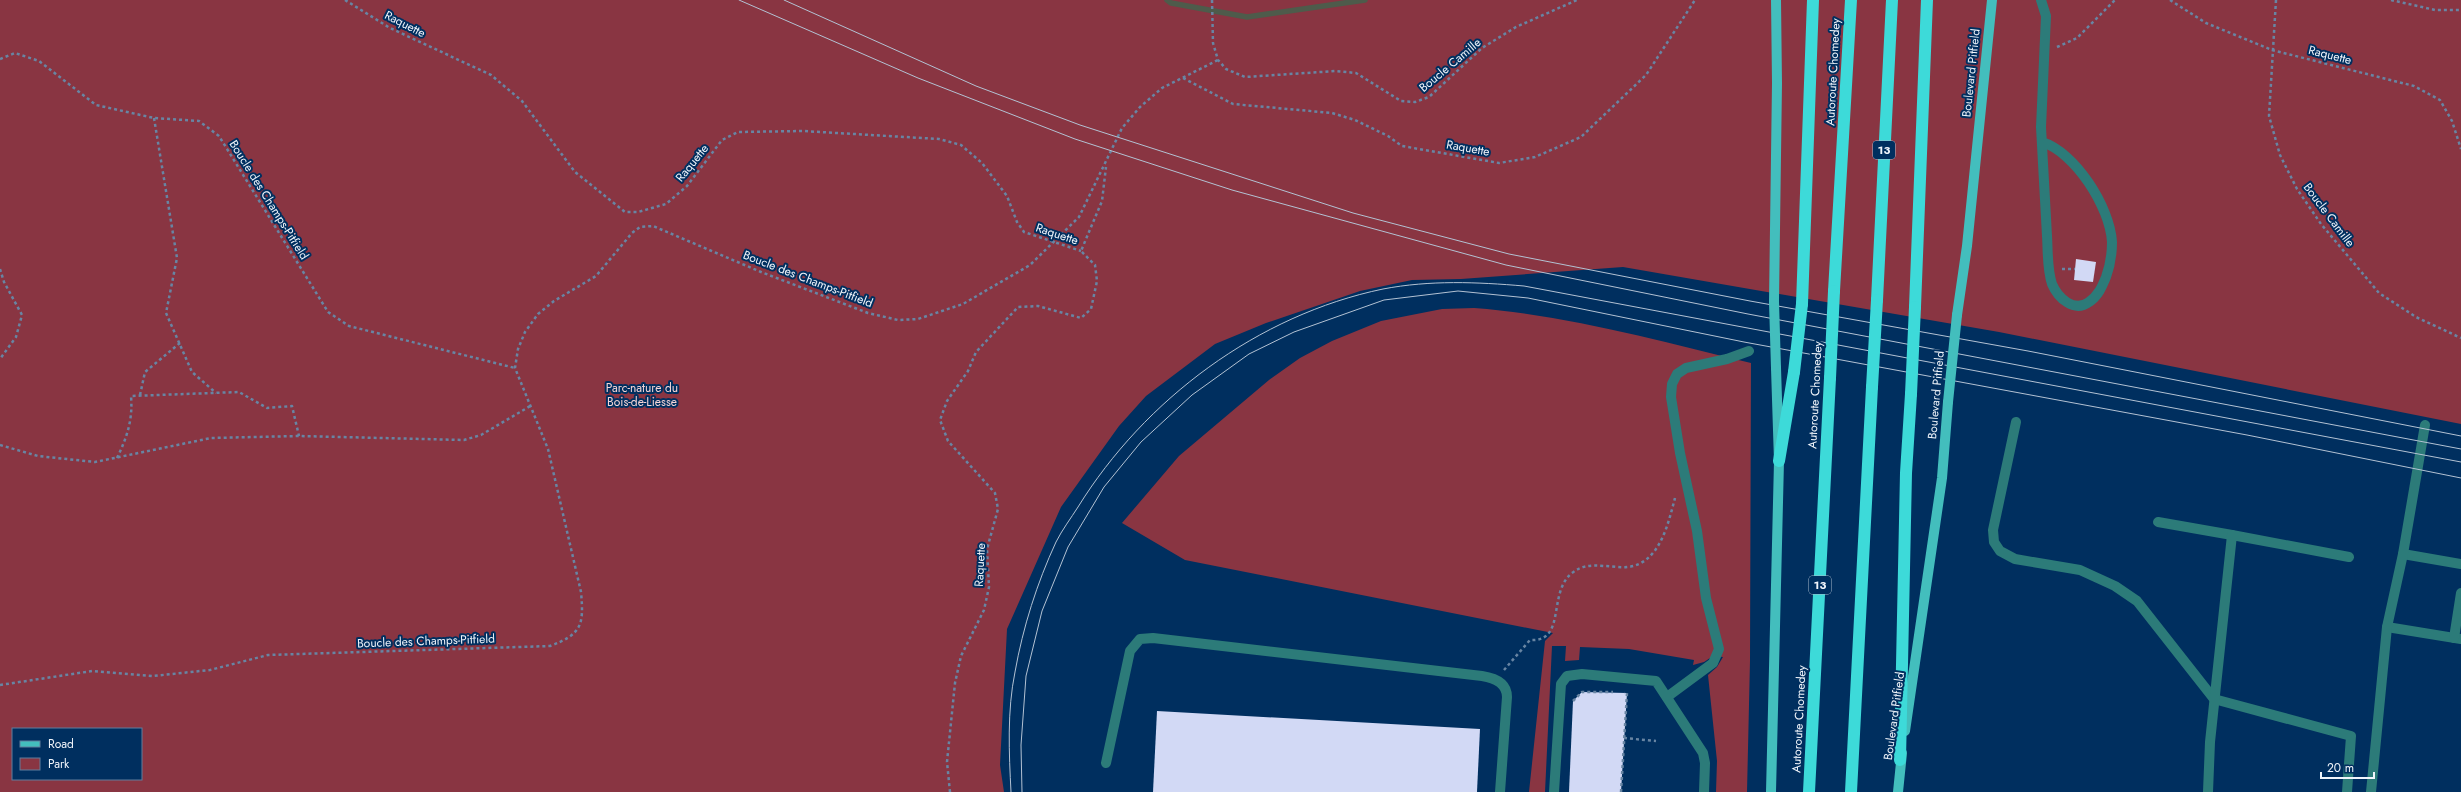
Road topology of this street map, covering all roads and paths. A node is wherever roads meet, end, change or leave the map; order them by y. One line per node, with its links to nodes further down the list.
1 (346, 0): 26 (path, Raquette)
2 (1212, 0): 20 (path)
3 (1577, 0): 20 (path, Boucle Camille)
4 (1695, 0): 21 (path, Raquette)
5 (1776, 0): 42 (main road, bridge)
6 (1813, 0): 42 (highway, bridge)
7 (1851, 0): 67 (highway, Autoroute Chomedey / 13, bridge)
8 (1892, 0): 68 (highway, 13, bridge)
9 (1927, 0): 59 (highway, bridge)
10 (1992, 0): 59 (main road, Boulevard Pitfield, bridge)
11 (2041, 0): 18 (lane)
12 (2115, 0): 18 (path)
13 (2170, 0): 17 (path, Raquette)
14 (2276, 0): 17 (path, Boucle Camille)
15 (2391, 0): 16 (path)
16 (2461, 10)
17 (2272, 50): 24 (path, Raquette); 29 (path, Boucle Camille)
18 (2046, 53): 23 (lane)
19 (0, 59): 22 (path, Boucle des Champs-Pitfield)
20 (1218, 60): 21 (path)
21 (1182, 78): 25 (path)
22 (154, 118): 30 (path); 33 (path, Boucle des Champs-Pitfield)
23 (2042, 142): 23 (lane)
24 (2461, 150)
25 (1106, 164): 26 (path, Boucle des Champs-Pitfield); 27 (path, Raquette)
26 (1056, 242): 27 (path, Raquette); 33 (path, Boucle des Champs-Pitfield)
27 (1081, 251): 61 (path, Raquette)
28 (0, 269): 32 (path)
29 (2461, 338)
30 (180, 343): 34 (path); 35 (path)
31 (1749, 352): 54 (lane)
32 (0, 360)
33 (515, 368): 36 (path, Boucle des Champs-Pitfield)
34 (216, 393): 35 (path); 39 (path)
35 (140, 395): 41 (path)
36 (532, 404): 39 (path); 53 (path, Boucle des Champs-Pitfield)
37 (2016, 422): 55 (lane)
38 (2426, 425): 46 (lane)
39 (299, 436): 41 (path)
40 (0, 445): 41 (path)
41 (117, 459)
42 (1779, 461): 66 (main road)
43 (1675, 496): 52 (path)
44 (2158, 522): 45 (lane)
45 (2232, 535): 47 (lane); 55 (lane)
46 (2403, 554): 48 (lane); 50 (lane)
47 (2349, 558)
48 (2461, 564)
49 (2461, 593): 51 (lane)
50 (2387, 627): 51 (lane); 72 (lane)
51 (2458, 638)
52 (1496, 680): 60 (lane); 62 (lane)
53 (0, 685)
54 (1667, 697): 63 (lane); 65 (lane)
55 (2214, 700): 70 (lane); 71 (lane)
56 (1573, 708): 57 (path)
57 (1624, 738): 58 (path); 64 (path)
58 (1656, 741)
59 (1900, 760): 69 (main road, Boulevard Pitfield)
60 (1106, 763)
61 (950, 792)
62 (1500, 792)
63 (1554, 792)
64 (1621, 792)
65 (1704, 792)
66 (1770, 792)
67 (1809, 792)
68 (1851, 792)
69 (1898, 792)
70 (2208, 792)
71 (2347, 792)
72 (2371, 792)

